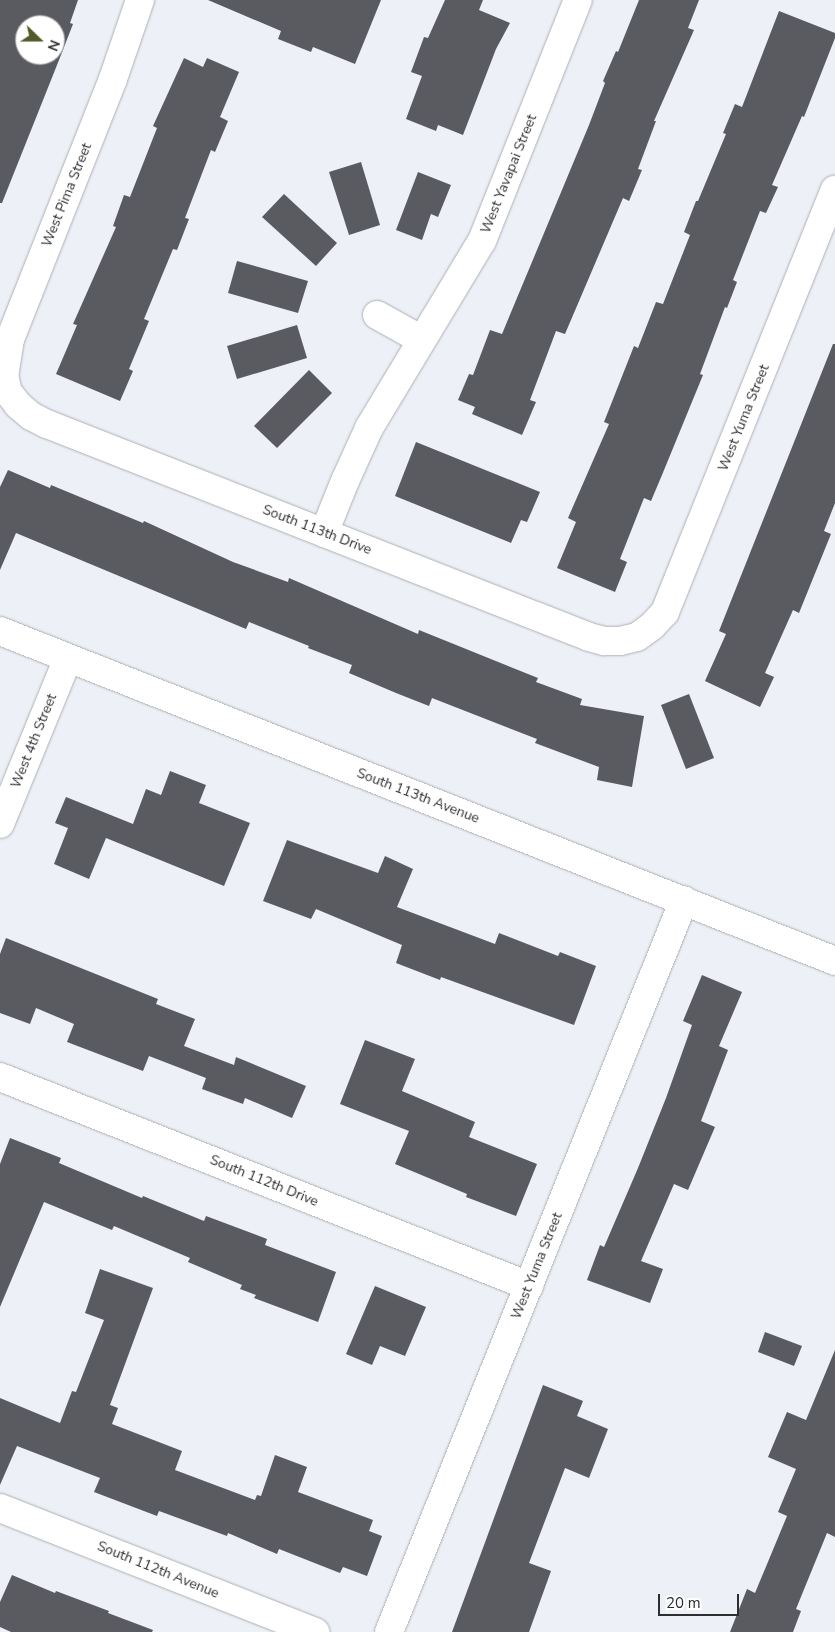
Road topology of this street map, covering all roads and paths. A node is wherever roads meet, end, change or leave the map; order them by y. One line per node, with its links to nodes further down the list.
1 (140, 0): 6 (street, West Pima Street)
2 (578, 0): 5 (street, West Yavapai Street)
3 (835, 190): 9 (street, West Yuma Street)
4 (377, 315): 5 (street)
5 (422, 340): 7 (street, West Yavapai Street)
6 (8, 392): 7 (street, South 113th Drive)
7 (324, 533): 9 (street, South 113th Drive)
8 (0, 631): 10 (street, South 113th Avenue)
9 (637, 637)
10 (68, 658): 11 (street, West 4th Street); 12 (street, South 113th Avenue)
11 (0, 824)
12 (684, 900): 13 (street, South 113th Avenue); 15 (street, West Yuma Street)
13 (835, 961)
14 (0, 1077): 15 (street, South 112th Drive)
15 (529, 1286): 18 (street, West Yuma Street)
16 (0, 1508): 17 (street, South 112th Avenue)
17 (315, 1632)
18 (389, 1632)

